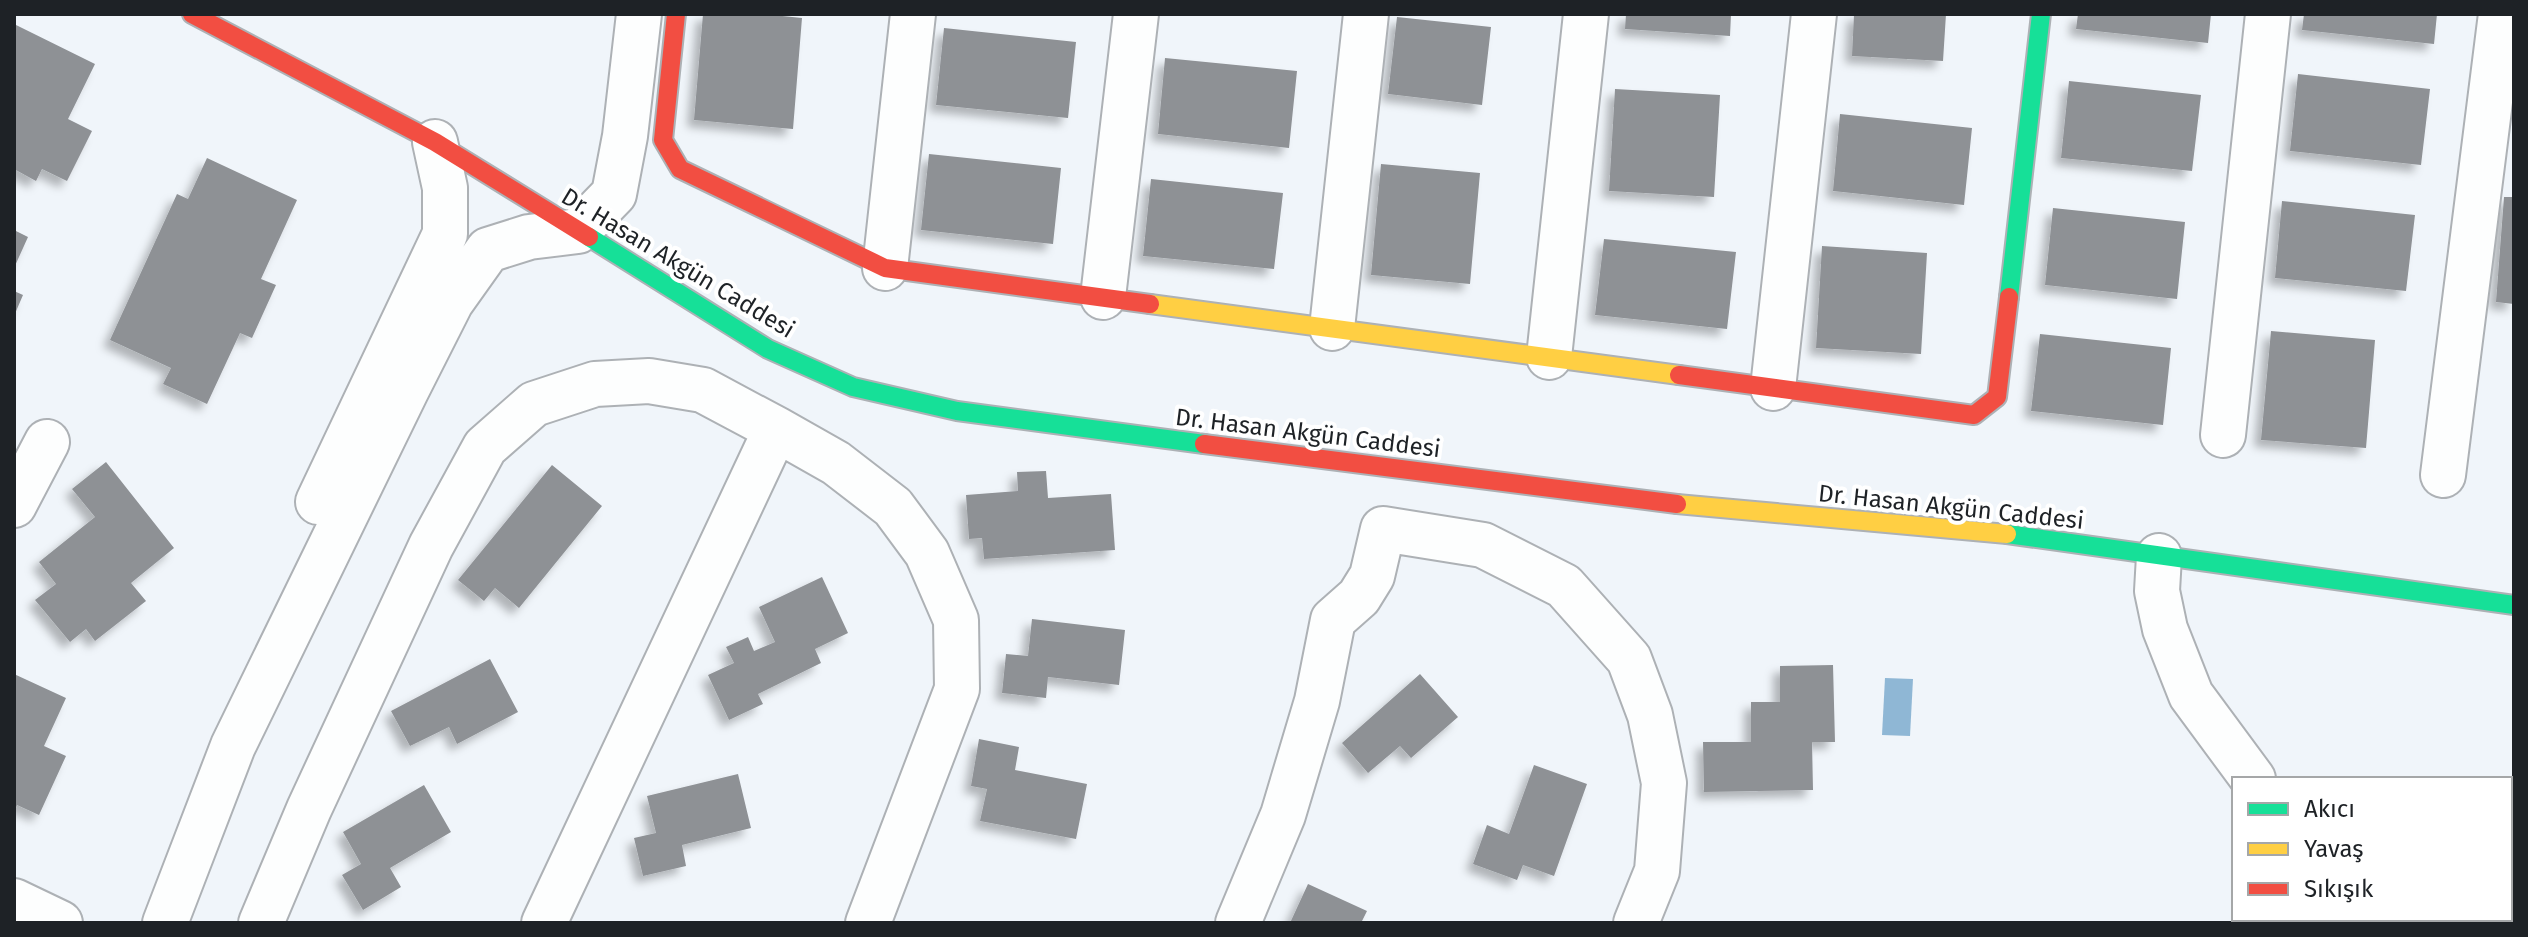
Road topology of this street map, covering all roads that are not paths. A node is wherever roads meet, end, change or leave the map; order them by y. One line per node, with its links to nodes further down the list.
1 (192, 14): 12 (street, Dr. Hasan Akgün Caddesi)
2 (639, 14): 13 (street)
3 (676, 14): 14 (street)
4 (913, 14): 14 (street)
5 (1136, 14): 15 (street)
6 (1366, 14): 16 (street)
7 (1586, 14): 17 (street)
8 (1814, 14): 18 (street)
9 (2041, 14): 18 (street)
10 (2268, 14): 20 (street)
11 (2501, 14): 22 (street)
12 (435, 142): 13 (street, Dr. Hasan Akgün Caddesi); 29 (street)
13 (578, 231): 24 (street, Dr. Hasan Akgün Caddesi); 30 (street)
14 (885, 268): 15 (street)
15 (1103, 297): 16 (street)
16 (1332, 328): 17 (street)
17 (1549, 357): 18 (street)
18 (1773, 388)
19 (776, 429): 31 (street); 32 (street); 33 (street)
20 (2223, 435)
21 (47, 442): 23 (street)
22 (2443, 475)
23 (14, 505)
24 (2159, 556): 25 (street, Dr. Hasan Akgün Caddesi); 26 (street)
25 (2514, 605)
26 (2252, 777)
27 (14, 901): 28 (street)
28 (60, 923)
29 (139, 923)
30 (165, 923)
31 (261, 923)
32 (544, 923)
33 (868, 923)
34 (1238, 923): 35 (street)
35 (1636, 923)

